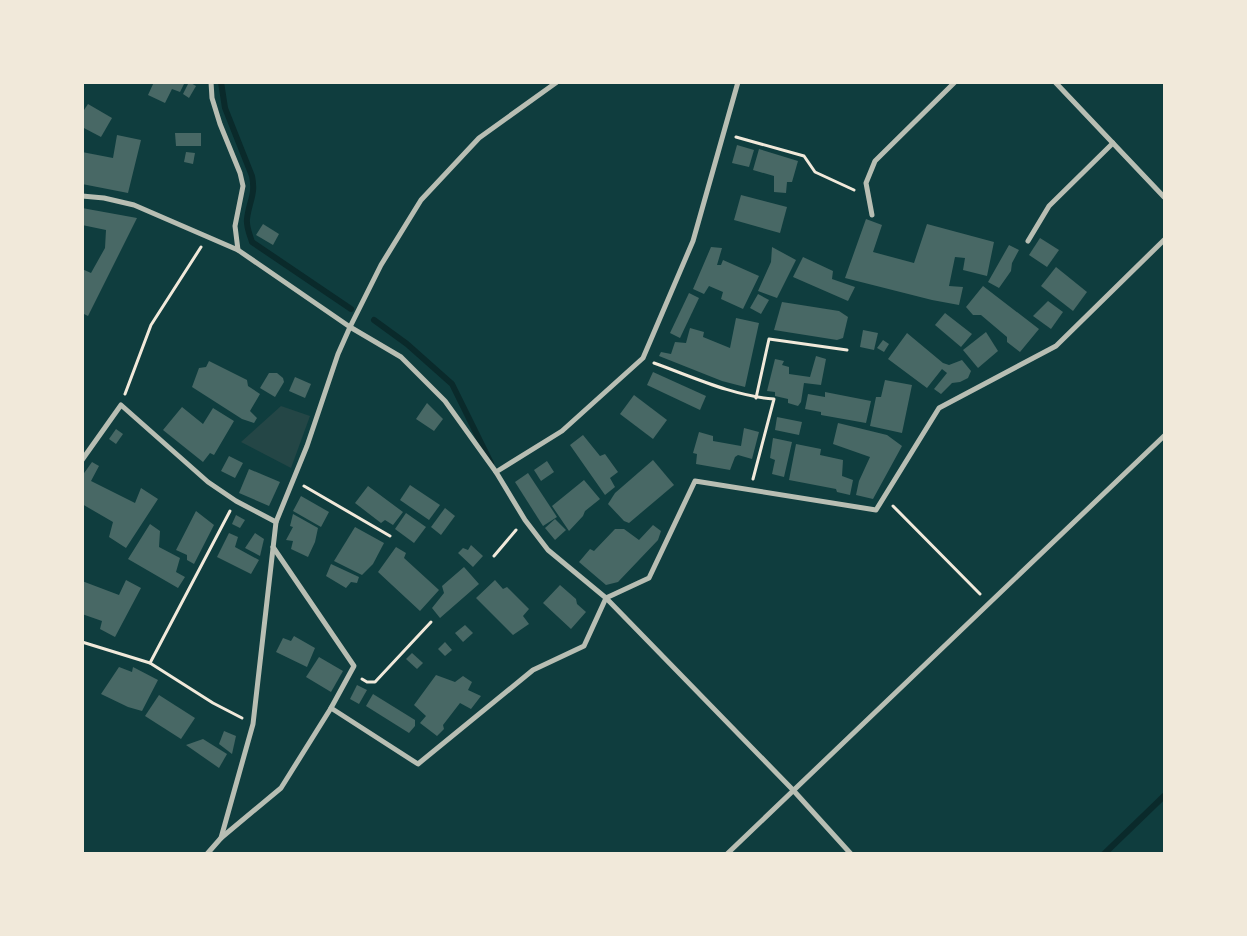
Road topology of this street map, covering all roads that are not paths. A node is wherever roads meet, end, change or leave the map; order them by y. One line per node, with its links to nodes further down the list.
1 (211, 82): 12 (street)
2 (557, 82): 13 (street)
3 (738, 82): 16 (street)
4 (955, 82): 9 (street)
5 (1055, 82): 6 (street)
6 (1113, 143): 8 (street); 10 (street)
7 (82, 196): 12 (street)
8 (1164, 197)
9 (872, 215)
10 (1028, 240)
11 (1164, 240): 19 (street)
12 (238, 250): 13 (street)
13 (350, 327): 16 (street); 17 (street)
14 (1164, 436): 21 (street)
15 (82, 460): 17 (street)
16 (496, 472): 19 (street)
17 (276, 522): 18 (street)
18 (273, 546): 20 (street); 22 (street)
19 (606, 598): 20 (street); 21 (street)
20 (331, 708): 22 (street)
21 (793, 790): 24 (street); 25 (street)
22 (222, 838): 23 (street)
23 (207, 854)
24 (727, 854)
25 (851, 854)

